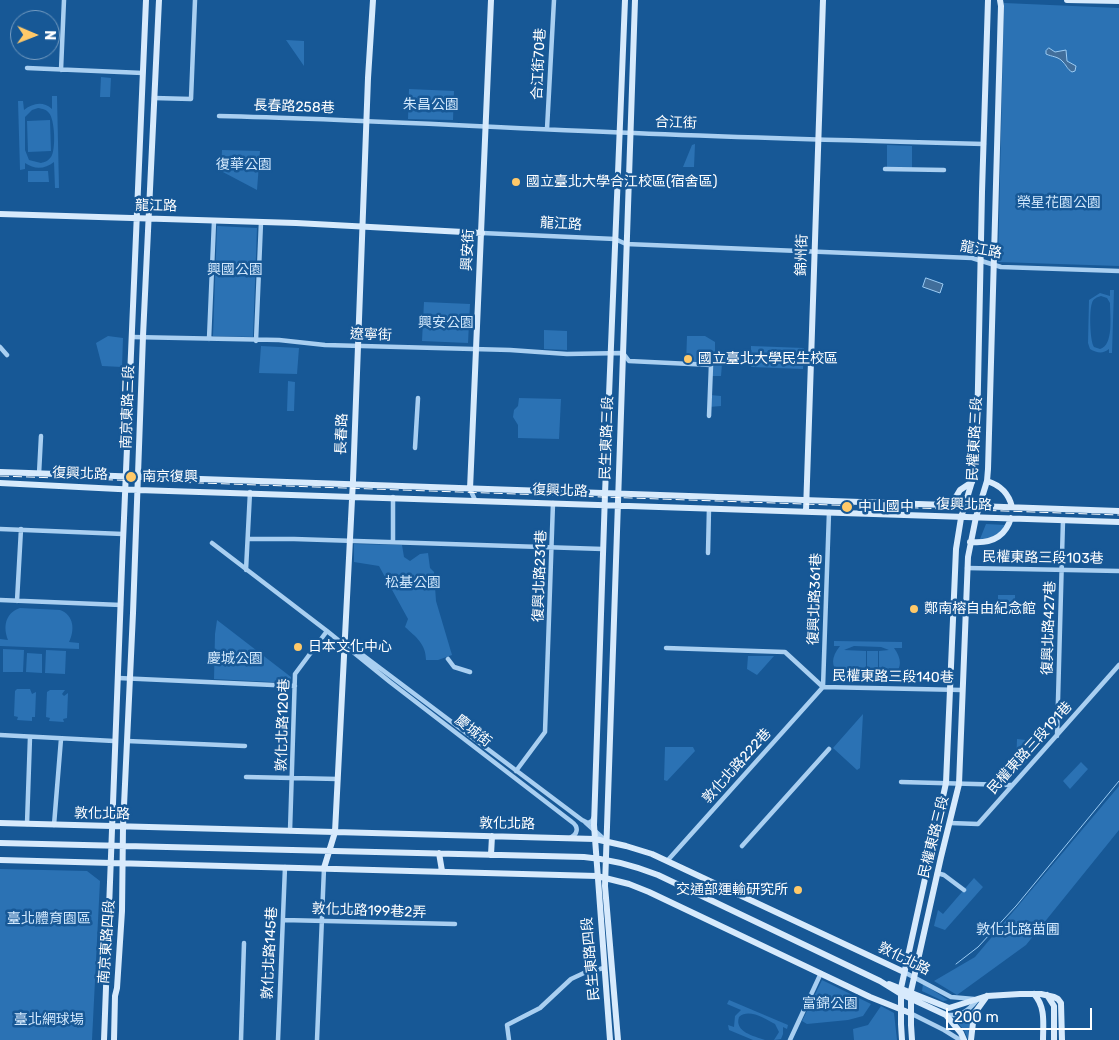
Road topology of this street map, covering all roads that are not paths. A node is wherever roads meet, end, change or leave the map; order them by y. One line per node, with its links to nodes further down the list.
1 (64, 0): 16 (street)
2 (146, 0): 17 (main road, 南京東路三段)
3 (159, 0): 18 (main road, 南京東路三段)
4 (195, 0): 18 (street)
5 (373, 0): 20 (main road, 長春路)
6 (491, 0): 21 (main road, 興安街)
7 (554, 0): 22 (street, 合江街70巷)
8 (624, 0): 23 (main road, 民生東路三段)
9 (635, 0): 24 (main road, 民生東路三段)
10 (823, 0): 25 (main road, 錦州街)
11 (988, 0): 26 (main road, 民權東路三段)
12 (1000, 0): 40 (main road, 民權東路三段)
13 (1067, 0): 14 (main road)
14 (1119, 1)
15 (27, 68): 16 (street)
16 (61, 70): 17 (street)
17 (142, 73): 30 (main road, 南京東路三段)
18 (154, 98): 31 (main road, 南京東路三段)
19 (219, 116): 20 (street, 長春路258巷)
20 (368, 122): 21 (street, 合江街); 34 (main road, 長春路)
21 (485, 126): 22 (street, 合江街); 35 (main road, 興安街)
22 (547, 129): 23 (street, 合江街)
23 (619, 132): 24 (street, 合江街); 36 (main road, 民生東路三段)
24 (630, 133): 25 (street, 合江街); 37 (main road, 民生東路三段)
25 (818, 139): 26 (street, 合江街); 38 (main road, 錦州街)
26 (984, 144): 39 (main road, 民權東路三段)
27 (885, 169): 28 (street)
28 (944, 170)
29 (0, 214): 30 (main road, 龍江路)
30 (136, 219): 31 (main road, 龍江路); 43 (main road, 南京東路三段)
31 (149, 219): 32 (main road, 龍江路); 42 (main road, 南京東路三段)
32 (214, 220): 33 (main road, 龍江路); 44 (street)
33 (261, 222): 34 (main road, 龍江路); 45 (street)
34 (363, 227): 35 (main road, 龍江路); 46 (main road, 長春路)
35 (482, 233): 36 (street, 龍江路); 48 (main road, 興安街)
36 (615, 239): 37 (street, 龍江路); 49 (main road, 民生東路三段)
37 (626, 244): 38 (street, 龍江路); 50 (main road, 民生東路三段)
38 (814, 251): 39 (street, 龍江路); 73 (main road, 錦州街)
39 (981, 260): 40 (street, 龍江路); 61 (main road, 民權東路三段)
40 (993, 264): 41 (street, 龍江路); 60 (main road, 民權東路三段)
41 (1119, 271)
42 (143, 336): 43 (street, 遼寧街); 44 (street, 遼寧街); 59 (main road, 南京東路三段)
43 (132, 337): 58 (main road, 南京東路三段)
44 (209, 339): 45 (street, 遼寧街)
45 (256, 341): 46 (street, 遼寧街)
46 (358, 346): 48 (street, 遼寧街); 63 (main road, 長春路)
47 (0, 347): 51 (street)
48 (476, 350): 49 (street, 遼寧街); 65 (main road, 興安街)
49 (610, 352): 50 (street, 遼寧街); 68 (main road, 民生東路三段)
50 (623, 353): 53 (street, 遼寧街); 69 (main road, 民生東路三段)
51 (7, 355)
52 (418, 398): 55 (street)
53 (709, 416)
54 (41, 436): 57 (street)
55 (415, 448)
56 (0, 472): 57 (main road, 復興北路)
57 (39, 474): 58 (main road, 復興北路)
58 (126, 477): 59 (main road, 復興北路); 64 (main road, 南京東路三段)
59 (139, 477): 63 (main road, 復興北路); 66 (main road, 南京東路三段)
60 (987, 481): 79 (main road, 民權東路三段); 80 (main road)
61 (972, 482): 77 (main road); 78 (main road, 民權東路三段)
62 (0, 483): 64 (main road, 復興北路)
63 (352, 485): 65 (main road, 復興北路); 70 (main road, 長春路)
64 (126, 488): 66 (main road, 復興北路); 92 (main road, 南京東路三段)
65 (470, 489): 68 (main road, 復興北路); 72 (street, 興安街)
66 (138, 490): 67 (main road, 復興北路); 115 (main road, 南京東路三段)
67 (250, 492): 70 (main road, 復興北路); 93 (street)
68 (604, 494): 69 (main road, 復興北路); 75 (main road, 民生東路三段)
69 (618, 494): 73 (main road, 復興北路); 76 (main road, 民生東路三段)
70 (352, 496): 71 (main road, 復興北路); 94 (main road, 長春路)
71 (393, 497): 72 (main road, 復興北路); 95 (street)
72 (474, 500): 74 (main road, 復興北路)
73 (806, 500): 77 (main road, 復興北路); 83 (main road, 錦州街)
74 (553, 503): 75 (main road, 復興北路); 98 (street, 復興北路231巷)
75 (604, 504): 76 (main road, 復興北路); 99 (main road, 民生東路三段)
76 (617, 505): 81 (main road, 復興北路); 152 (main road, 民生東路三段)
77 (951, 505): 78 (main road, 復興北路)
78 (964, 505): 79 (main road, 復興北路); 86 (main road, 民權東路三段)
79 (979, 506): 80 (main road, 復興北路); 85 (main road, 民權東路三段)
80 (1012, 507): 82 (main road, 復興北路)
81 (710, 508): 83 (main road, 復興北路); 100 (street)
82 (1119, 511)
83 (806, 512): 84 (main road, 復興北路)
84 (830, 512): 86 (main road, 復興北路); 117 (street, 復興北路361巷)
85 (976, 517): 86 (main road, 復興北路); 87 (main road, 復興北路); 96 (main road, 民權東路三段)
86 (961, 518): 118 (main road, 民權東路三段)
87 (1011, 518): 88 (main road, 復興北路); 96 (main road)
88 (1064, 520): 89 (main road, 復興北路); 103 (street, 復興北路427巷)
89 (1119, 522)
90 (0, 528): 91 (street)
91 (21, 529): 92 (street); 106 (street)
92 (123, 534): 107 (main road, 南京東路三段)
93 (248, 539): 94 (street); 102 (street)
94 (350, 541): 95 (street); 109 (main road, 長春路)
95 (393, 542): 98 (street)
96 (970, 542): 101 (main road, 民權東路三段)
97 (212, 543): 102 (street, 慶城街)
98 (552, 547): 99 (street); 128 (street, 復興北路231巷)
99 (603, 549): 137 (main road, 民生東路三段)
100 (708, 553)
101 (967, 568): 103 (street, 民權東路三段103巷); 119 (main road, 民權東路三段)
102 (246, 570): 108 (street, 慶城街)
103 (1062, 570): 104 (street, 民權東路三段103巷); 121 (street, 復興北路427巷)
104 (1119, 571)
105 (0, 600): 106 (street)
106 (17, 601): 107 (street)
107 (121, 605): 114 (main road, 南京東路三段)
108 (327, 631): 109 (street, 慶城街); 116 (street, 敦化北路120巷)
109 (345, 645): 128 (street, 慶城街); 129 (street, 慶城街); 132 (main road, 長春路)
110 (666, 648): 117 (street)
111 (448, 659): 113 (street)
112 (1119, 666): 121 (street, 民權東路三段191巷)
113 (470, 672)
114 (118, 678): 115 (street); 124 (main road, 南京東路三段)
115 (130, 679): 116 (street); 125 (main road, 南京東路三段)
116 (295, 686): 131 (street, 敦化北路120巷)
117 (823, 687): 118 (street, 民權東路三段140巷); 162 (street, 敦化北路222巷)
118 (951, 690): 119 (street, 民權東路三段140巷); 134 (main road, 民權東路三段)
119 (962, 690): 136 (main road, 民權東路三段)
120 (0, 735): 122 (street)
121 (1057, 736): 135 (street, 民權東路三段191巷)
122 (30, 737): 123 (street); 141 (street)
123 (61, 738): 124 (street); 142 (street)
124 (114, 741): 143 (main road, 南京東路三段)
125 (127, 742): 126 (street); 144 (main road, 南京東路三段)
126 (245, 746)
127 (829, 749): 155 (street)
128 (516, 771): 129 (street, 復興北路231巷); 138 (street, 慶城街)
129 (512, 776): 149 (street, 慶城街)
130 (246, 777): 131 (street)
131 (292, 778): 132 (street); 145 (street, 敦化北路120巷)
132 (338, 779): 147 (main road, 長春路)
133 (901, 782): 134 (street)
134 (948, 783): 136 (street); 177 (main road, 民權東路三段)
135 (1013, 783): 136 (street); 139 (street, 民權東路三段191巷)
136 (960, 784): 139 (main road, 民權東路三段)
137 (594, 814): 138 (street); 146 (main road, 民生東路三段)
138 (585, 822): 146 (street, 慶城街)
139 (950, 823): 168 (main road, 民權東路三段)
140 (0, 824): 141 (main road, 敦化北路)
141 (27, 824): 142 (main road, 敦化北路)
142 (54, 825): 143 (main road, 敦化北路)
143 (112, 826): 144 (main road, 敦化北路); 153 (main road, 南京東路三段)
144 (123, 827): 145 (main road, 敦化北路); 154 (main road, 南京東路三段)
145 (290, 830): 147 (main road, 敦化北路)
146 (594, 830): 150 (main road, 民生東路三段); 152 (street, 慶城街)
147 (336, 832): 148 (main road, 敦化北路); 156 (main road, 長春路)
148 (492, 836): 149 (main road, 敦化北路); 158 (main road)
149 (570, 838): 150 (main road, 敦化北路)
150 (595, 839): 152 (main road, 敦化北路); 159 (main road, 民生東路三段)
151 (0, 842): 153 (main road, 敦化北路)
152 (606, 842): 161 (main road, 民生東路三段); 162 (main road, 敦化北路)
153 (111, 845): 154 (main road, 敦化北路); 163 (main road, 南京東路四段)
154 (123, 846): 156 (main road, 敦化北路); 164 (main road, 南京東路四段)
155 (742, 846)
156 (330, 851): 157 (main road, 敦化北路); 166 (main road, 長春路)
157 (440, 853): 158 (main road, 敦化北路); 167 (main road)
158 (491, 855): 159 (main road, 敦化北路)
159 (596, 858): 161 (main road, 敦化北路); 169 (main road, 民生東路三段)
160 (0, 860): 163 (main road)
161 (606, 860): 170 (main road, 民生東路三段); 180 (main road, 敦化北路)
162 (668, 860): 177 (main road, 敦化北路)
163 (110, 862): 164 (main road); 190 (main road, 南京東路四段)
164 (122, 863): 165 (main road); 191 (main road, 南京東路四段)
165 (285, 867): 166 (main road); 172 (street, 敦化北路145巷)
166 (324, 868): 167 (main road); 173 (street)
167 (442, 871): 169 (main road)
168 (937, 873): 171 (street); 179 (main road, 民權東路三段)
169 (597, 876): 170 (main road); 176 (main road, 民生東路四段)
170 (605, 878): 178 (main road); 197 (main road, 民生東路四段)
171 (964, 890)
172 (283, 920): 173 (street, 敦化北路199巷2弄); 193 (street, 敦化北路145巷)
173 (322, 921): 174 (street, 敦化北路199巷2弄); 194 (street)
174 (456, 924)
175 (244, 943): 192 (street)
176 (604, 968): 195 (street); 196 (main road, 民生東路四段)
177 (904, 972): 179 (street, 敦化北路); 180 (main road, 民權東路三段)
178 (821, 973): 187 (main road); 198 (street)
179 (914, 977): 181 (main road, 民權東路三段); 186 (street, 敦化北路)
180 (901, 991): 181 (main road, 敦化北路); 185 (main road, 敦化北路); 187 (main road, 民權東路三段)
181 (911, 992): 185 (main road, 民權東路三段); 186 (main road, 敦化北路)
182 (1034, 994): 183 (main road, 敦化北路); 184 (main road, 敦化北路); 204 (main road)
183 (987, 996): 186 (main road, 敦化北路); 203 (main road)
184 (1047, 996): 205 (main road); 206 (main road)
185 (911, 999): 188 (main road, 民權東路三段); 189 (main road, 敦化北路)
186 (978, 999): 189 (street, 敦化北路)
187 (901, 1009): 188 (main road); 199 (main road, 民權東路三段)
188 (910, 1013): 200 (main road, 民權東路三段); 201 (street)
189 (946, 1015): 202 (main road, 敦化北路)
190 (104, 1040)
191 (114, 1040)
192 (241, 1040)
193 (278, 1040)
194 (316, 1040)
195 (509, 1040)
196 (610, 1040)
197 (618, 1040)
198 (790, 1040)
199 (902, 1040)
200 (912, 1040)
201 (960, 1040)
202 (964, 1040)
203 (971, 1040)
204 (1043, 1040)
205 (1054, 1040)
206 (1062, 1040)

